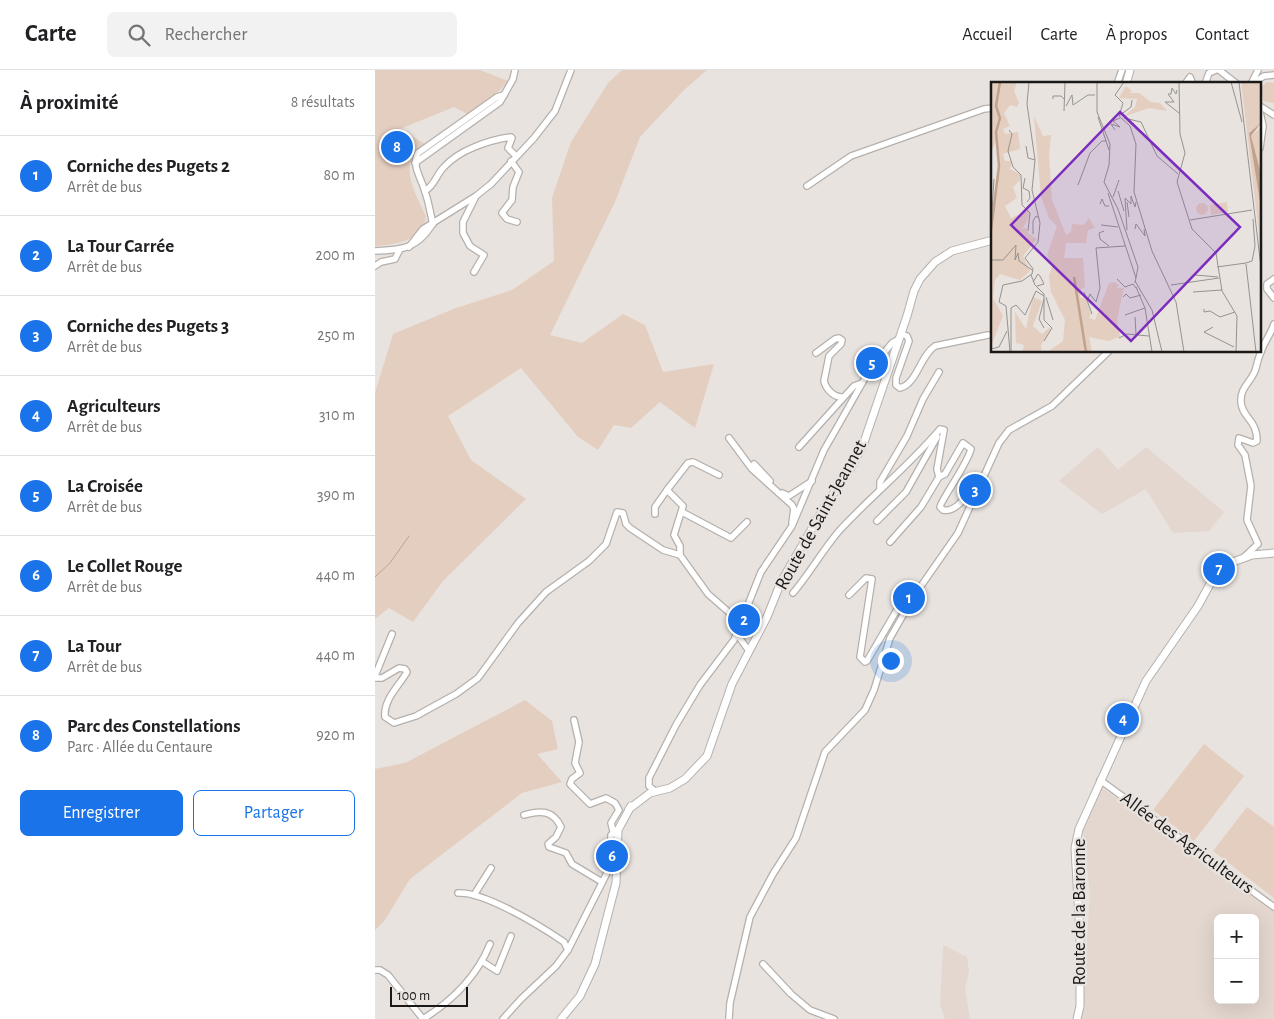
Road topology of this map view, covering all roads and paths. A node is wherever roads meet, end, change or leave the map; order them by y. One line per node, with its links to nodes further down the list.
1 (515, 70): 21 (street)
2 (571, 70): 19 (street)
3 (1122, 70): 7 (street)
4 (1218, 70): 10 (street); 11 (street)
5 (1258, 70): 12 (street)
6 (1274, 74): 13 (street)
7 (1118, 82)
8 (1186, 82): 9 (street)
9 (1192, 82)
10 (1206, 82)
11 (1234, 82)
12 (1253, 82)
13 (1255, 82)
14 (1261, 107): 16 (street)
15 (991, 108): 20 (street)
16 (1274, 116)
17 (1261, 117): 18 (street)
18 (1261, 141)
19 (513, 159): 21 (street); 22 (street); 25 (street)
20 (807, 186)
21 (425, 191): 26 (street)
22 (476, 196): 23 (street); 24 (street)
23 (457, 209): 24 (street); 26 (street)
24 (466, 214): 31 (street)
25 (517, 222)
26 (433, 224): 28 (street)
27 (991, 240): 36 (main road, Route de Saint-Jeannet)
28 (399, 250): 29 (street); 30 (street)
29 (375, 251)
30 (375, 266)
31 (474, 272)
32 (1274, 279): 33 (street)
33 (1274, 298)
34 (1274, 324): 37 (street)
35 (987, 335): 36 (street)
36 (900, 337): 42 (street); 69 (main road, Route de Saint-Jeannet)
37 (1261, 350)
38 (1108, 352): 51 (street)
39 (1260, 352): 62 (street)
40 (816, 353): 43 (street)
41 (939, 372): 52 (street)
42 (862, 383): 43 (street); 50 (street)
43 (843, 397): 46 (street)
44 (938, 432): 49 (street); 52 (street); 56 (street)
45 (729, 438): 58 (street)
46 (799, 448)
47 (754, 464): 50 (street)
48 (719, 475): 53 (street)
49 (939, 477): 51 (street); 59 (street)
50 (812, 481): 58 (street)
51 (983, 481): 65 (street)
52 (880, 489): 63 (street)
53 (667, 490): 54 (street); 55 (street)
54 (682, 512): 57 (street); 61 (street)
55 (655, 514)
56 (877, 521)
57 (747, 522)
58 (792, 526): 66 (street)
59 (891, 542)
60 (1274, 554): 62 (main road, Route de la Baronne)
61 (680, 555): 66 (street); 70 (street)
62 (1244, 557): 72 (main road, Route de la Baronne)
63 (793, 593)
64 (849, 595): 65 (street)
65 (908, 606): 90 (street)
66 (740, 622): 67 (street)
67 (736, 633): 69 (street); 73 (street)
68 (392, 634): 70 (street)
69 (749, 651): 73 (main road, Route de Saint-Jeannet)
70 (375, 677)
71 (574, 720): 75 (street)
72 (1100, 780): 80 (street, Allée des Agriculteurs); 92 (main road, Route de la Baronne)
73 (652, 789): 75 (main road)
74 (525, 815): 77 (street)
75 (616, 830): 77 (street); 89 (main road)
76 (491, 868): 79 (street)
77 (602, 882): 83 (street)
78 (458, 892): 79 (street)
79 (474, 895): 83 (street)
80 (1274, 906)
81 (511, 936): 84 (street)
82 (490, 944): 84 (street)
83 (568, 950): 88 (street)
84 (483, 962): 87 (street)
85 (763, 964): 91 (street)
86 (375, 970): 87 (street)
87 (423, 1019)
88 (503, 1019)
89 (561, 1019)
90 (729, 1019)
91 (834, 1019)
92 (1077, 1019)

